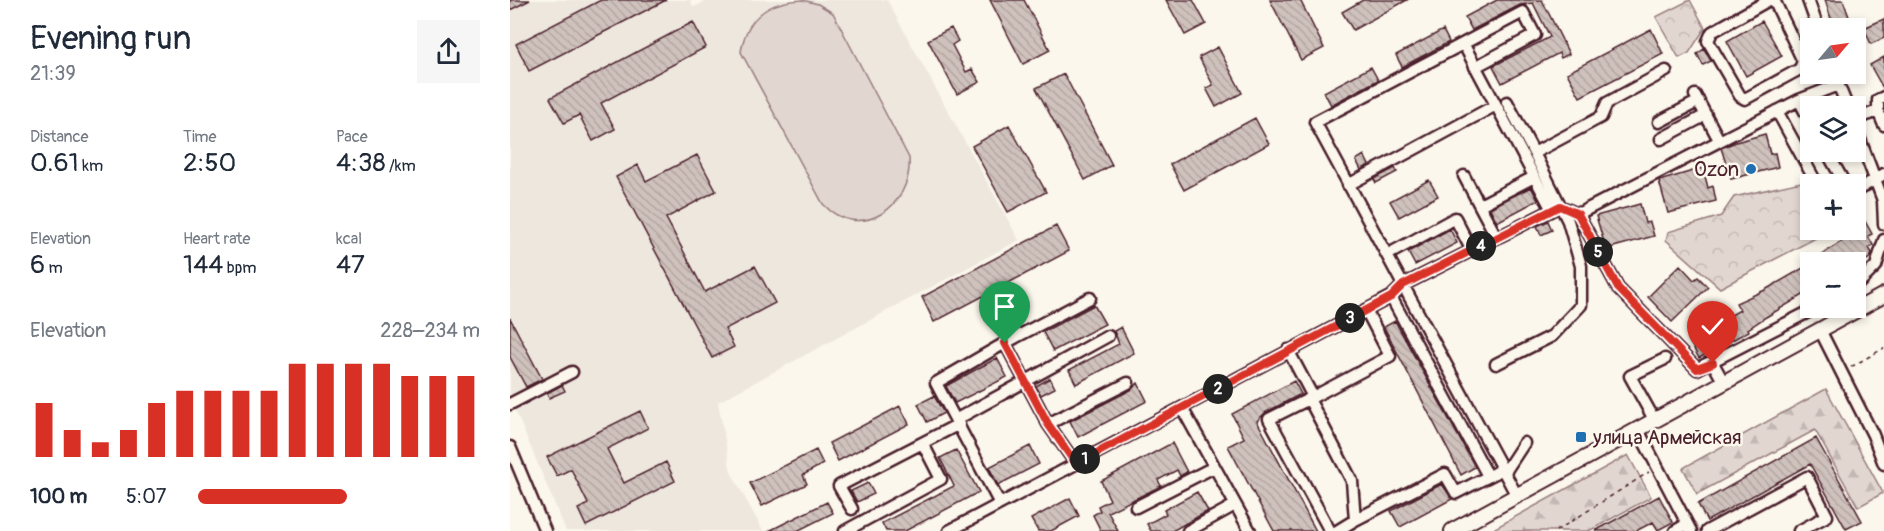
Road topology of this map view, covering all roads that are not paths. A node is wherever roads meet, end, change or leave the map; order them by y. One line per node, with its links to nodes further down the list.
1 (1769, 0): 8 (street)
2 (1774, 0): 6 (street)
3 (1808, 0): 4 (street)
4 (1814, 18)
5 (1464, 45): 7 (street); 7 (street); 30 (street)
6 (1800, 47)
7 (1475, 67): 15 (street)
8 (1800, 69)
9 (1666, 71): 25 (street)
10 (1838, 85): 11 (street); 13 (street)
11 (1843, 96)
12 (1884, 97): 17 (street)
13 (1799, 100): 16 (street)
14 (1508, 102): 25 (street)
15 (1496, 105): 28 (street); 30 (street)
16 (1777, 111): 23 (street); 26 (street)
17 (1878, 111): 19 (street); 21 (street)
18 (1706, 115): 20 (street); 22 (street); 23 (street)
19 (1866, 115)
20 (1659, 122)
21 (1884, 124)
22 (1661, 139)
23 (1719, 140): 35 (street)
24 (1866, 150): 29 (street)
25 (1534, 153): 34 (street)
26 (1812, 174)
27 (1464, 176): 33 (street)
28 (1534, 177): 33 (street); 34 (street)
29 (1879, 177): 31 (street); 32 (street)
30 (1348, 185): 40 (street)
31 (1866, 185)
32 (1884, 202): 36 (street)
33 (1480, 205): 37 (street)
34 (1556, 208): 35 (street); 37 (street); 54 (street)
35 (1578, 214): 53 (street)
36 (1884, 224)
37 (1497, 238): 39 (street)
38 (1884, 240): 41 (street)
39 (1473, 251): 40 (street); 42 (street)
40 (1387, 255): 42 (street)
41 (1866, 276)
42 (1403, 285): 44 (street); 74 (street)
43 (1884, 295): 48 (main road)
44 (1391, 297): 46 (street); 75 (street)
45 (1090, 298): 50 (street)
46 (1366, 310): 51 (street); 59 (street)
47 (1800, 317): 53 (street)
48 (1820, 330): 58 (main road); 67 (street)
49 (1108, 336): 56 (street)
50 (1005, 343): 56 (street); 63 (street)
51 (1288, 350): 59 (street); 61 (street)
52 (1665, 359): 62 (street)
53 (1713, 363): 58 (street)
54 (1496, 364)
55 (573, 372): 60 (street)
56 (1026, 382): 63 (street); 64 (street)
57 (1128, 383): 64 (street)
58 (1724, 383): 62 (main road)
59 (1311, 398): 81 (street); 91 (street)
60 (510, 404)
61 (1182, 408): 71 (street); 73 (street)
62 (1655, 421): 65 (main road)
63 (958, 422): 69 (street); 77 (street)
64 (1048, 424): 71 (street)
65 (1638, 430): 76 (main road); 83 (street)
66 (1884, 430): 67 (street)
67 (1873, 435): 72 (street)
68 (1524, 443): 74 (street)
69 (923, 444): 80 (street); 82 (street)
70 (510, 447): 86 (street)
71 (1076, 464): 77 (street)
72 (1884, 464)
73 (1214, 467): 78 (street); 79 (street)
74 (1504, 470): 75 (street); 76 (street)
75 (1488, 476): 81 (street)
76 (1517, 496): 85 (main road)
77 (1000, 504): 88 (street)
78 (1236, 505): 89 (street); 90 (street)
79 (1136, 507)
80 (852, 509)
81 (1355, 520): 92 (street)
82 (863, 527): 87 (street)
83 (1689, 528): 93 (street)
84 (1806, 529): 94 (street)
85 (1454, 530)
86 (545, 531)
87 (845, 531)
88 (949, 531)
89 (1188, 531)
90 (1250, 531)
91 (1330, 531)
92 (1337, 531)
93 (1675, 531)
94 (1707, 531)

